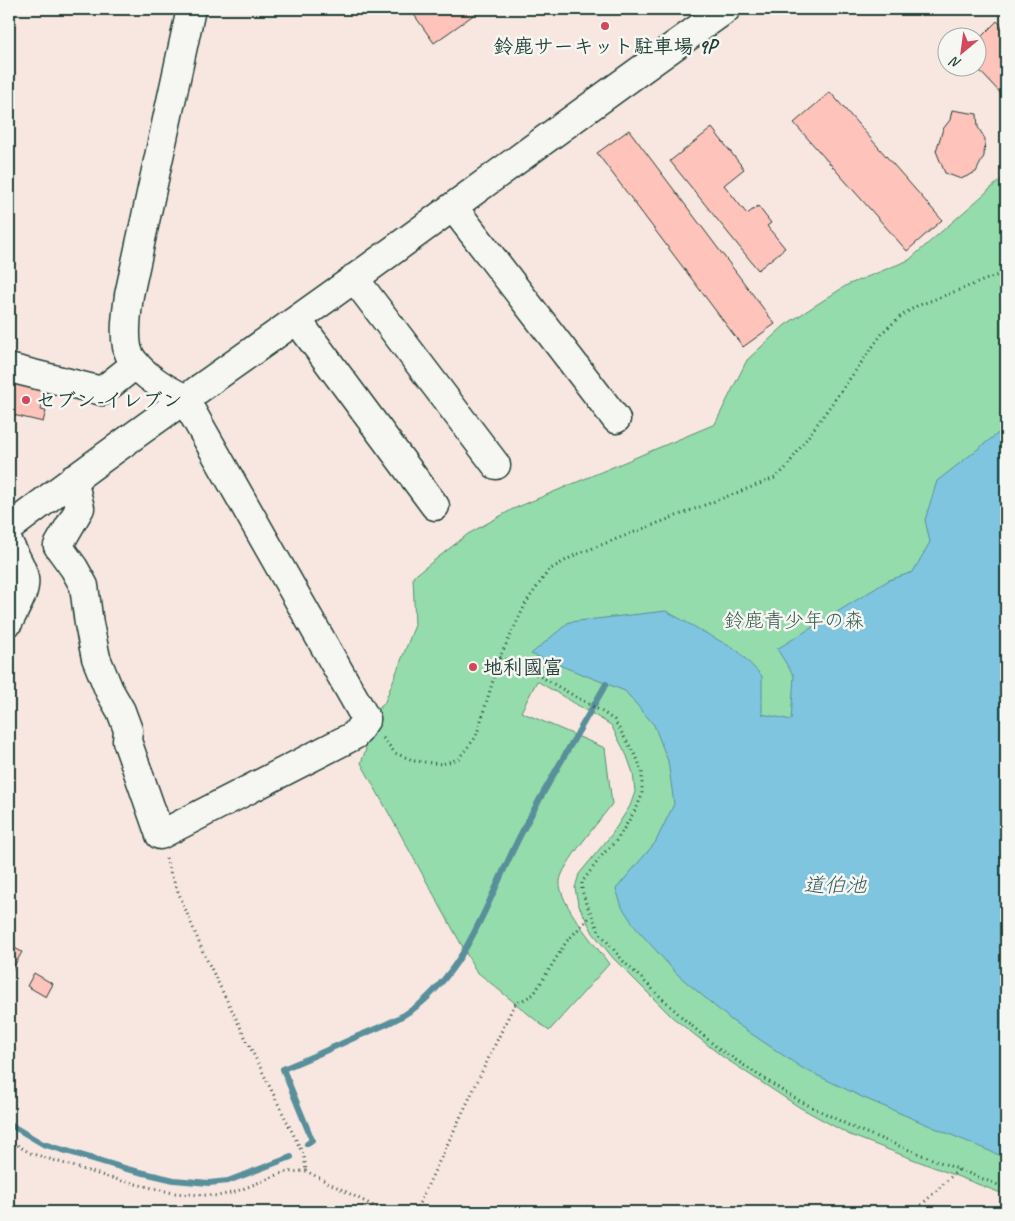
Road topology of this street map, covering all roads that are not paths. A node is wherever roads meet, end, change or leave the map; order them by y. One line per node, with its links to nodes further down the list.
1 (191, 9): 6 (street)
2 (726, 9): 3 (street)
3 (453, 207): 4 (street); 9 (street)
4 (354, 278): 5 (street); 10 (street)
5 (296, 320): 8 (street); 12 (street)
6 (136, 364): 7 (street); 8 (street)
7 (9, 368)
8 (184, 398): 11 (street); 11 (street)
9 (616, 419)
10 (496, 465)
11 (73, 478): 13 (street)
12 (434, 506)
13 (9, 528)
14 (9, 544): 15 (street)
15 (9, 621)

